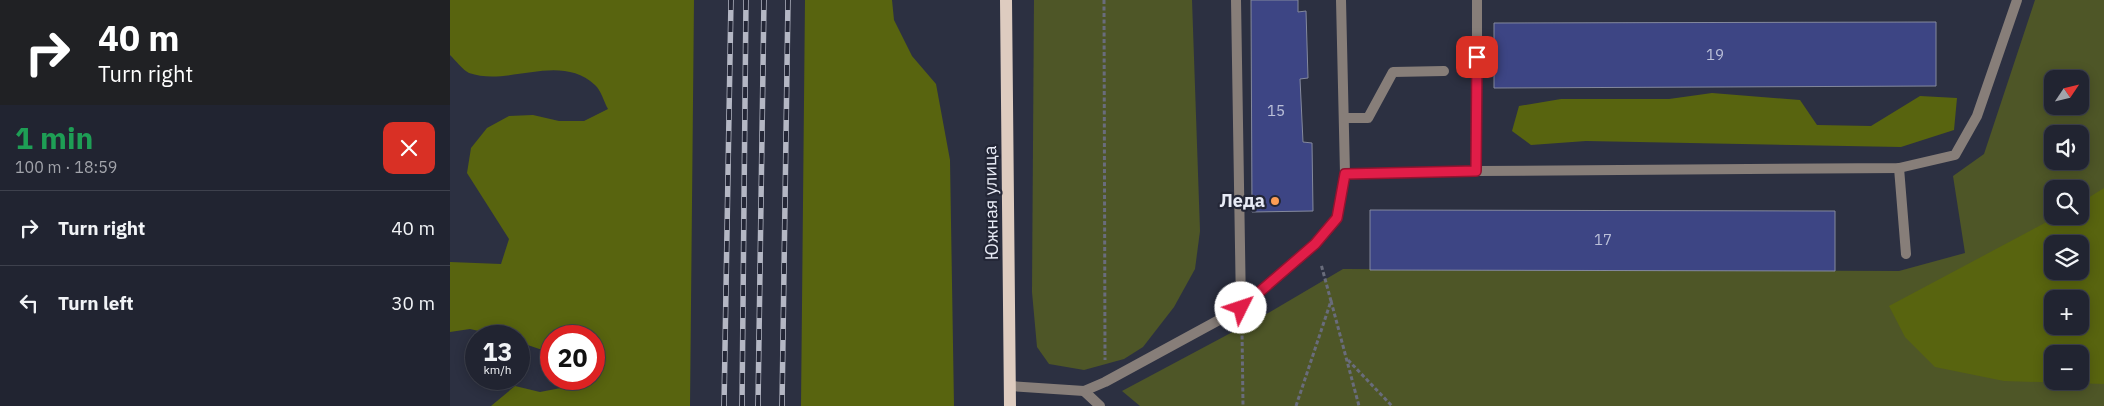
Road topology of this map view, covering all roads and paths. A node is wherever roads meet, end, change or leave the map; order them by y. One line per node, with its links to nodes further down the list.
1 (1006, 0): 18 (main road, Южная улица)
2 (1104, 0): 17 (path)
3 (1236, 0): 15 (lane)
4 (1341, 0): 8 (lane)
5 (1477, 0): 10 (lane)
6 (2017, 0): 9 (lane)
7 (1444, 71): 8 (lane)
8 (1344, 118): 11 (lane)
9 (1899, 168): 10 (lane); 13 (lane)
10 (1476, 171): 11 (lane)
11 (1345, 174): 12 (lane)
12 (1315, 244): 14 (path); 15 (lane)
13 (1906, 254)
14 (1331, 301): 16 (path); 23 (path)
15 (1241, 308): 17 (lane); 22 (path)
16 (1347, 359): 24 (path); 25 (path)
17 (1105, 382): 19 (lane)
18 (1010, 386): 19 (lane); 20 (main road, Южная улица)
19 (1084, 391): 21 (lane)
20 (1010, 406)
21 (1100, 406)
22 (1243, 406)
23 (1296, 406)
24 (1360, 406)
25 (1392, 406)

